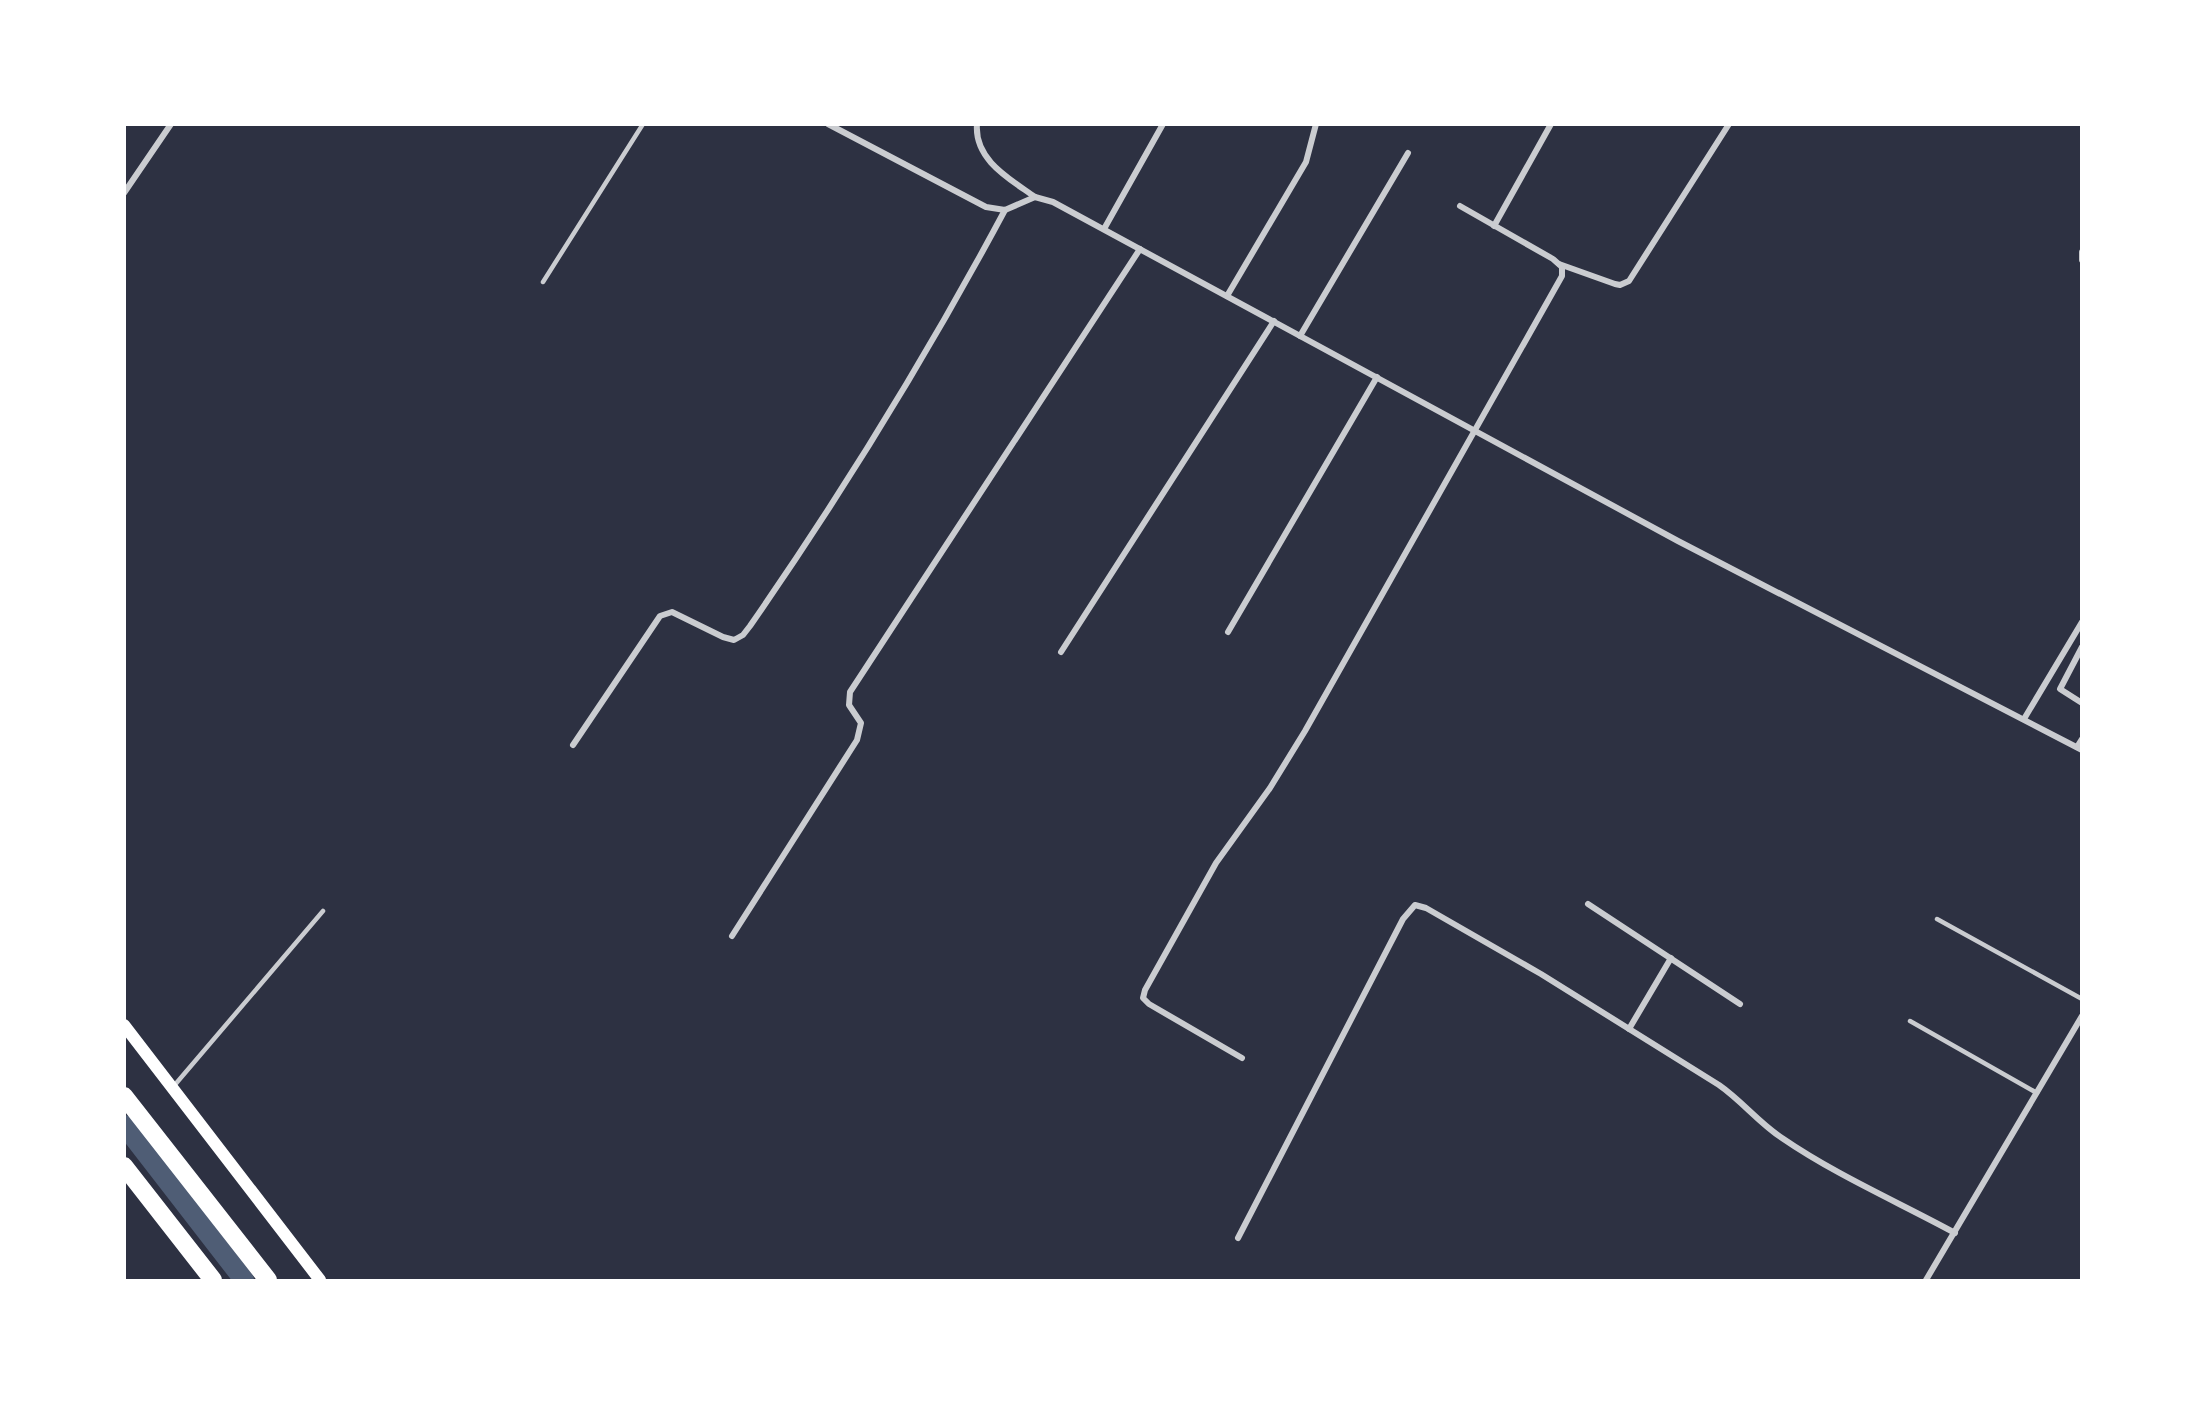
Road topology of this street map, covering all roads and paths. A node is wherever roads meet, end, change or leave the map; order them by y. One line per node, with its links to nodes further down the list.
1 (171, 124): 10 (street)
2 (643, 124): 20 (lane)
3 (828, 124): 13 (street)
4 (977, 124): 11 (street)
5 (1163, 124): 15 (street)
6 (1316, 124): 21 (street)
7 (1551, 124): 14 (street)
8 (1729, 124): 19 (street)
9 (1408, 153): 23 (street)
10 (124, 193)
11 (1035, 197): 13 (street); 15 (street)
12 (1460, 206): 14 (street)
13 (1005, 210): 33 (street)
14 (1494, 226): 19 (street)
15 (1104, 229): 16 (street)
16 (1140, 249): 21 (street); 38 (street)
17 (2082, 252): 18 (street)
18 (2082, 260)
19 (1558, 263): 25 (street)
20 (543, 282)
21 (1227, 296): 22 (street)
22 (1274, 321): 23 (street); 29 (street)
23 (1300, 336): 24 (street)
24 (1377, 377): 25 (street); 27 (street)
25 (1476, 432): 31 (street); 46 (street)
26 (2082, 622): 31 (street)
27 (1228, 632)
28 (2082, 647): 30 (street)
29 (1061, 652)
30 (2082, 703)
31 (2024, 720): 34 (street)
32 (2082, 739): 34 (street)
33 (573, 745)
34 (2079, 748)
35 (1588, 904): 39 (street)
36 (323, 911): 47 (lane)
37 (1937, 919): 40 (lane)
38 (732, 936)
39 (1671, 958): 41 (street); 45 (street)
40 (2082, 999)
41 (1740, 1004)
42 (2082, 1016): 48 (street)
43 (1910, 1021): 48 (lane)
44 (124, 1025): 47 (main road)
45 (1629, 1029): 51 (street); 52 (street)
46 (1242, 1058)
47 (172, 1088): 55 (main road)
48 (2037, 1093): 51 (street)
49 (124, 1096): 54 (highway)
50 (124, 1166): 53 (highway)
51 (1955, 1233): 56 (street)
52 (1238, 1238)
53 (213, 1281)
54 (268, 1281)
55 (320, 1281)
56 (1926, 1281)

